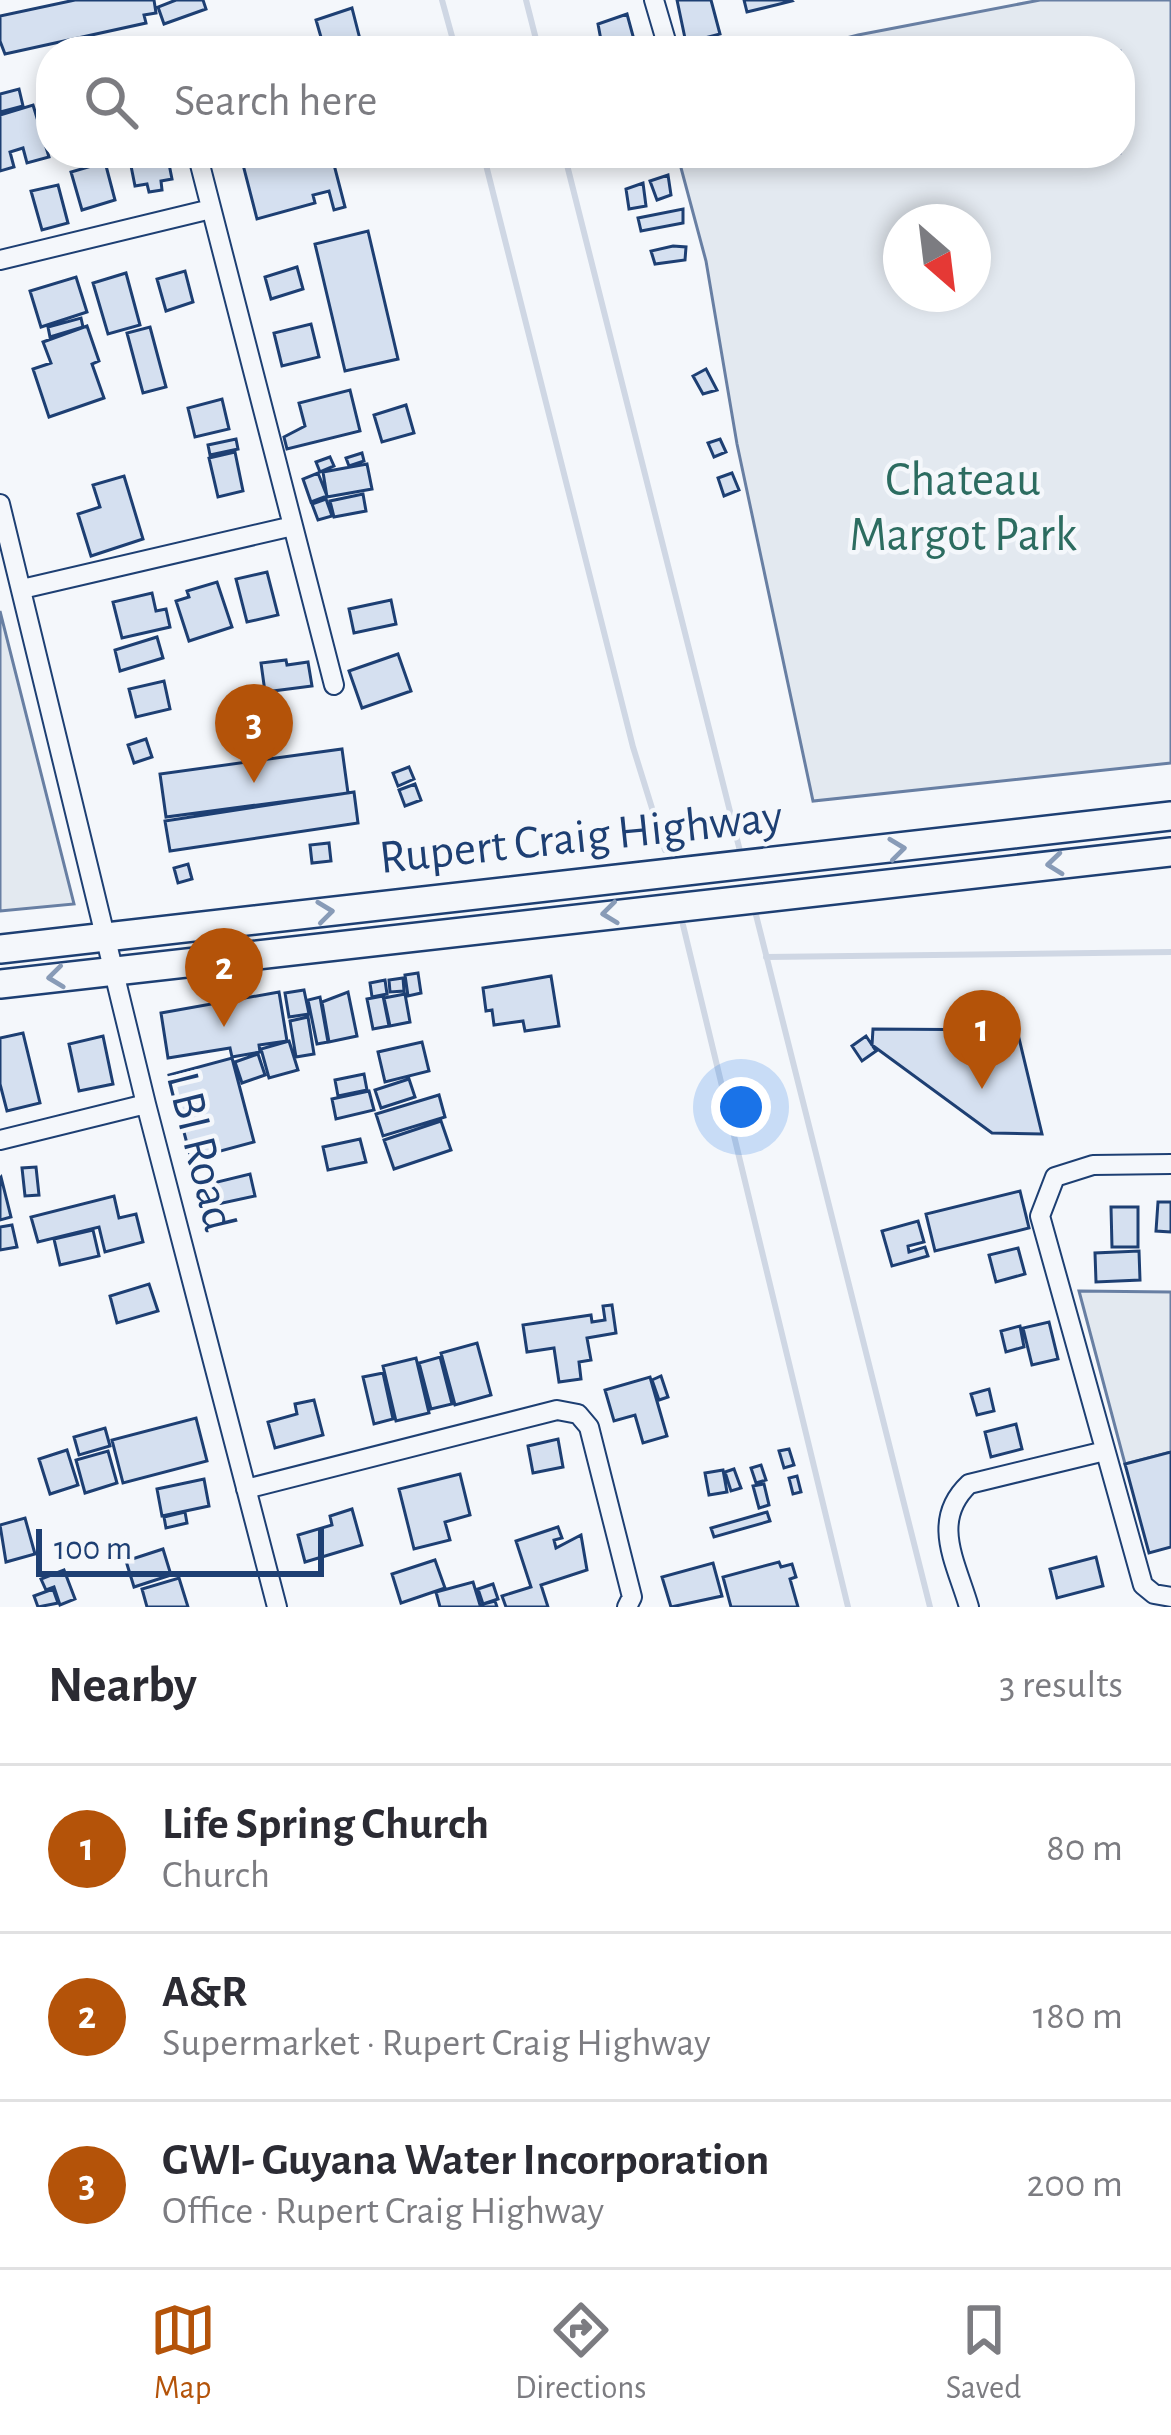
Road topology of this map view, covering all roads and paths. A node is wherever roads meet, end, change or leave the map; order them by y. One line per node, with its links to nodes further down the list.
1 (654, 0): 2 (street)
2 (665, 36)
3 (200, 168): 4 (street)
4 (211, 209): 5 (street); 7 (street)
5 (0, 260)
6 (0, 504): 8 (street, LBI Road)
7 (293, 526): 8 (street); 9 (street)
8 (22, 589): 12 (street, LBI Road)
9 (334, 685)
10 (1171, 816): 12 (main road, Rupert Craig Highway, one-way to 10)
11 (1171, 852): 14 (main road, Rupert Craig Highway, one-way to 14)
12 (109, 937): 13 (main road, Rupert Craig Highway); 14 (street, LBI Road)
13 (0, 949)
14 (117, 970): 15 (main road, Rupert Craig Highway, one-way to 15); 16 (street, LBI Road)
15 (0, 984)
16 (146, 1104): 17 (street); 20 (street, LBI Road)
17 (0, 1140)
18 (1171, 1164): 19 (street)
19 (1105, 1451): 21 (street); 24 (street)
20 (246, 1489): 22 (street, LBI Road); 23 (street)
21 (1171, 1597)
22 (278, 1607)
23 (627, 1607)
24 (969, 1607)

